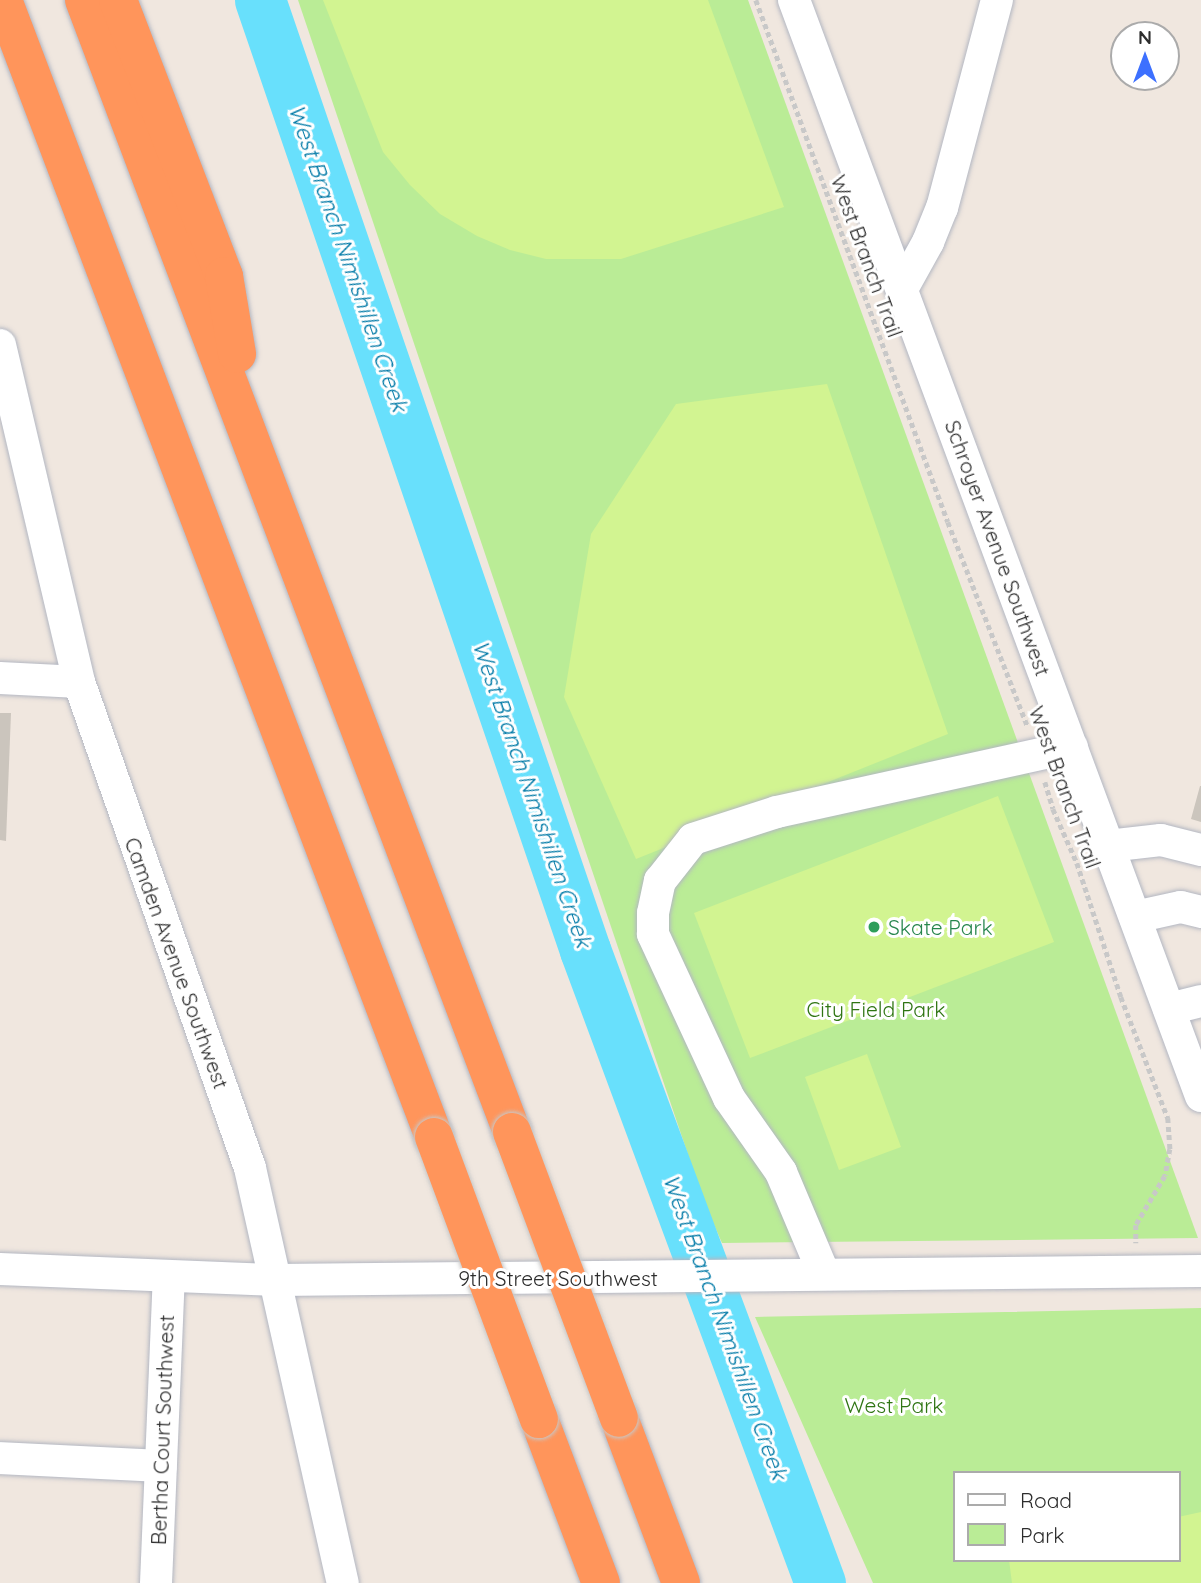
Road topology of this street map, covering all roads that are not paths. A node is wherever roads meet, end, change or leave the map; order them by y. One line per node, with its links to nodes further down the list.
1 (3, 0): 28 (highway, bridge)
2 (84, 0): 8 (highway)
3 (118, 0): 8 (highway)
4 (794, 0): 6 (street, Schroyer Avenue Southwest)
5 (997, 0): 6 (street)
6 (902, 289): 11 (street, Schroyer Avenue Southwest)
7 (0, 345): 10 (street, Camden Avenue Southwest)
8 (252, 439): 29 (highway, bridge)
9 (0, 678): 10 (street)
10 (79, 682): 23 (street, Camden Avenue Southwest)
11 (1072, 747): 12 (street, Schroyer Avenue Southwest); 21 (street)
12 (1108, 846): 13 (street); 15 (street, Schroyer Avenue Southwest)
13 (1201, 850)
14 (1201, 912): 15 (street)
15 (1135, 917): 17 (street, Schroyer Avenue Southwest)
16 (1201, 1001): 17 (street)
17 (1169, 1009): 18 (street, Schroyer Avenue Southwest)
18 (1201, 1096)
19 (0, 1269): 22 (street, 9th Street Southwest)
20 (1201, 1271): 21 (street, 9th Street Southwest)
21 (824, 1274): 23 (street, 9th Street Southwest)
22 (169, 1277): 23 (street, 9th Street Southwest); 25 (street, Bertha Court Southwest)
23 (277, 1280): 27 (street, Camden Avenue Southwest)
24 (0, 1458): 25 (street)
25 (161, 1466): 26 (street, Bertha Court Southwest)
26 (156, 1583)
27 (343, 1583)
28 (601, 1583)
29 (681, 1583)

